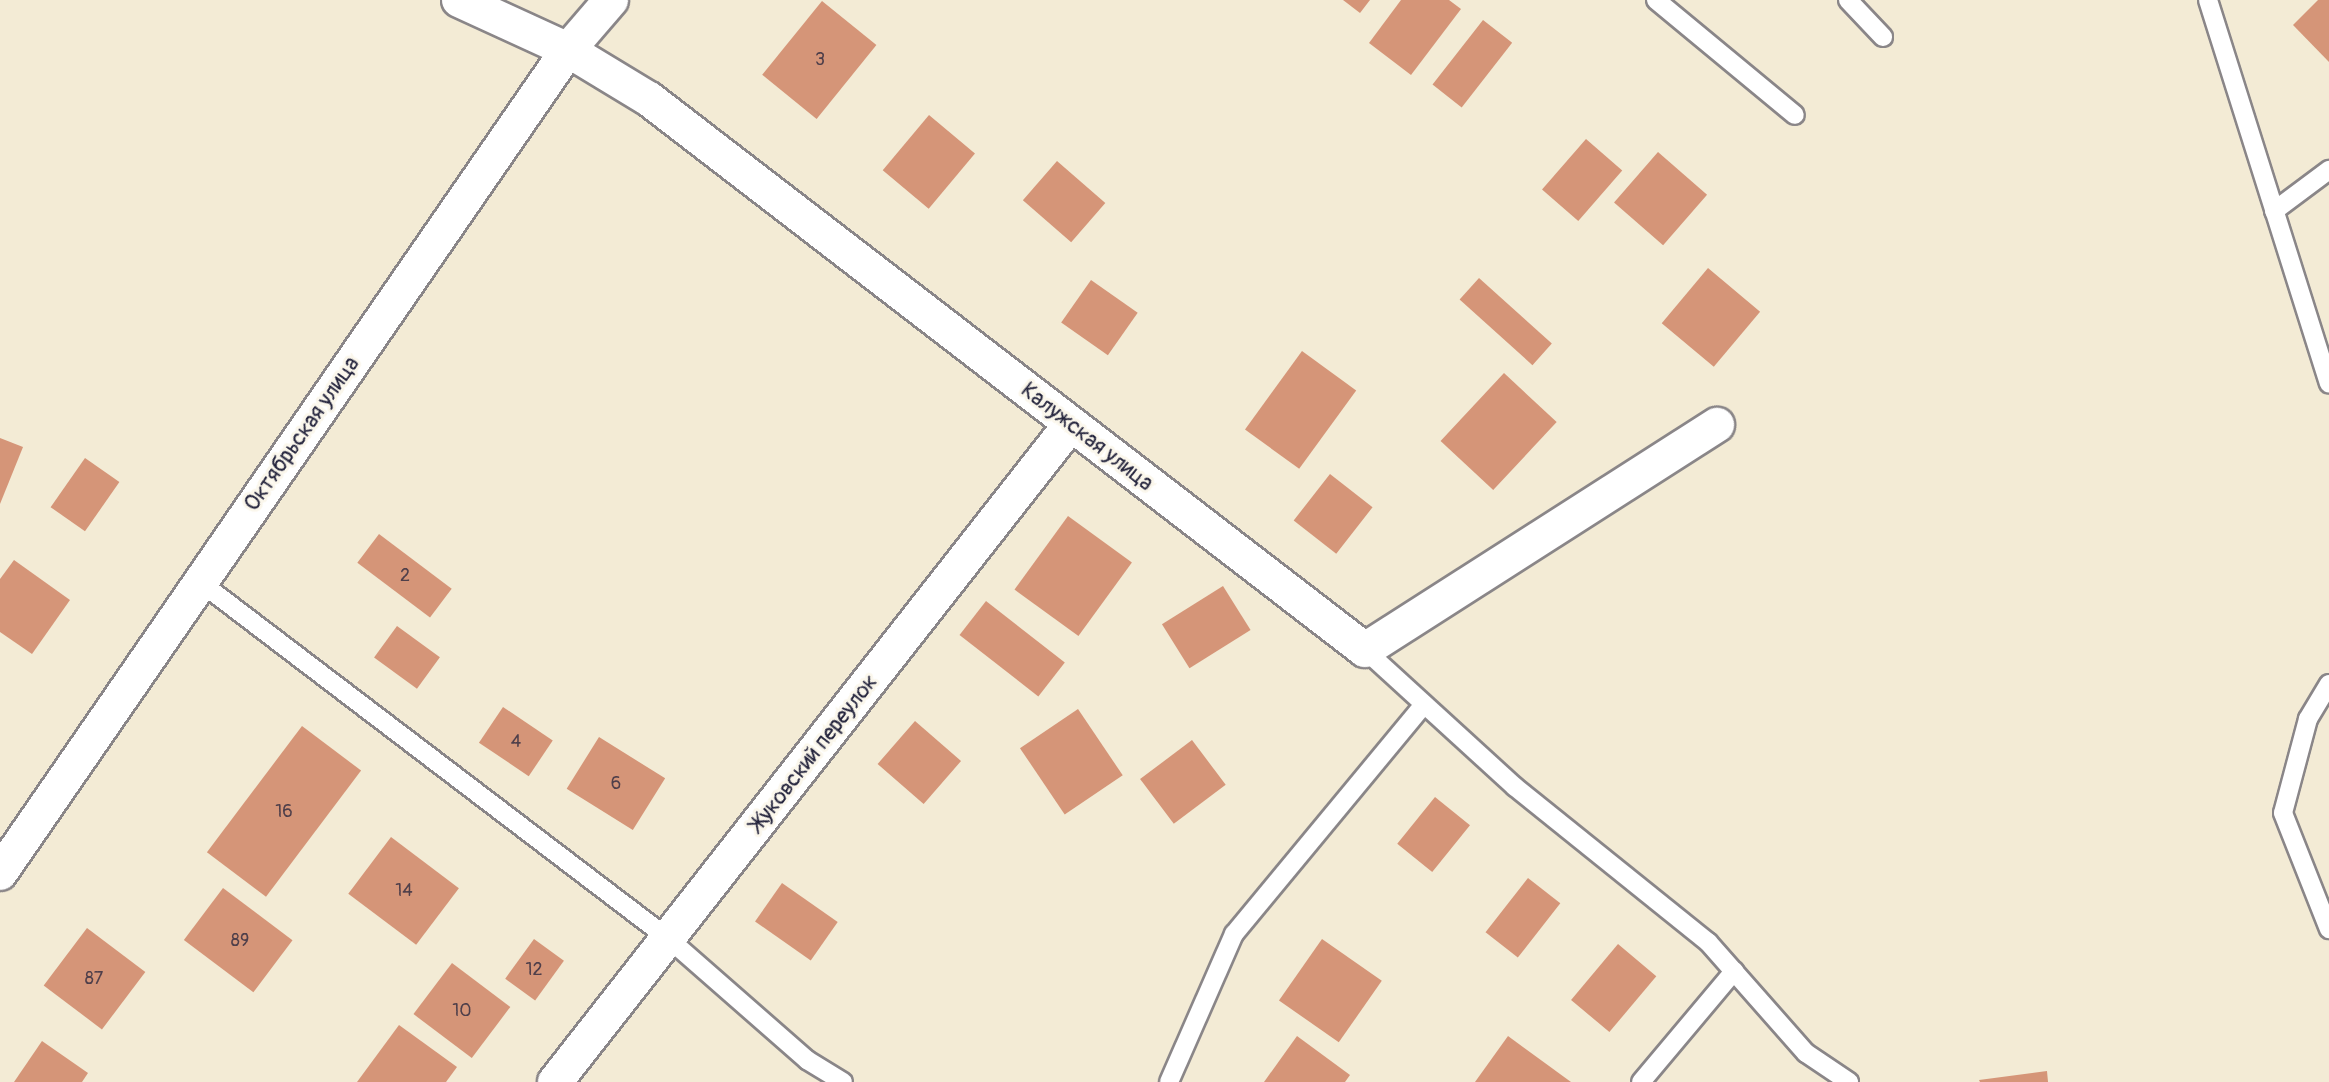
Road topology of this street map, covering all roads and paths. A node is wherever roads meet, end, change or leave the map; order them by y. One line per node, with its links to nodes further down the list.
1 (459, 0): 7 (street, Калужская улица)
2 (611, 0): 7 (street, Октябрьская улица)
3 (1656, 0): 8 (lane)
4 (1848, 0): 6 (lane)
5 (2208, 0): 10 (lane)
6 (1883, 37)
7 (568, 50): 12 (street, Калужская улица); 14 (street, Октябрьская улица)
8 (1795, 115)
9 (2329, 170): 10 (lane)
10 (2274, 211): 11 (lane)
11 (2329, 383)
12 (1071, 424): 15 (street, Калужская улица); 20 (street, Жуковский переулок)
13 (1717, 425): 15 (street)
14 (200, 582): 18 (street, Октябрьская улица); 20 (lane)
15 (1365, 650): 17 (lane)
16 (2329, 684): 19 (lane)
17 (1424, 704): 21 (lane); 24 (lane)
18 (0, 873)
19 (2329, 929)
20 (669, 939): 22 (street, Жуковский переулок); 23 (lane)
21 (1734, 971): 25 (lane); 26 (lane)
22 (555, 1082)
23 (843, 1082)
24 (1169, 1082)
25 (1641, 1082)
26 (1849, 1082)

